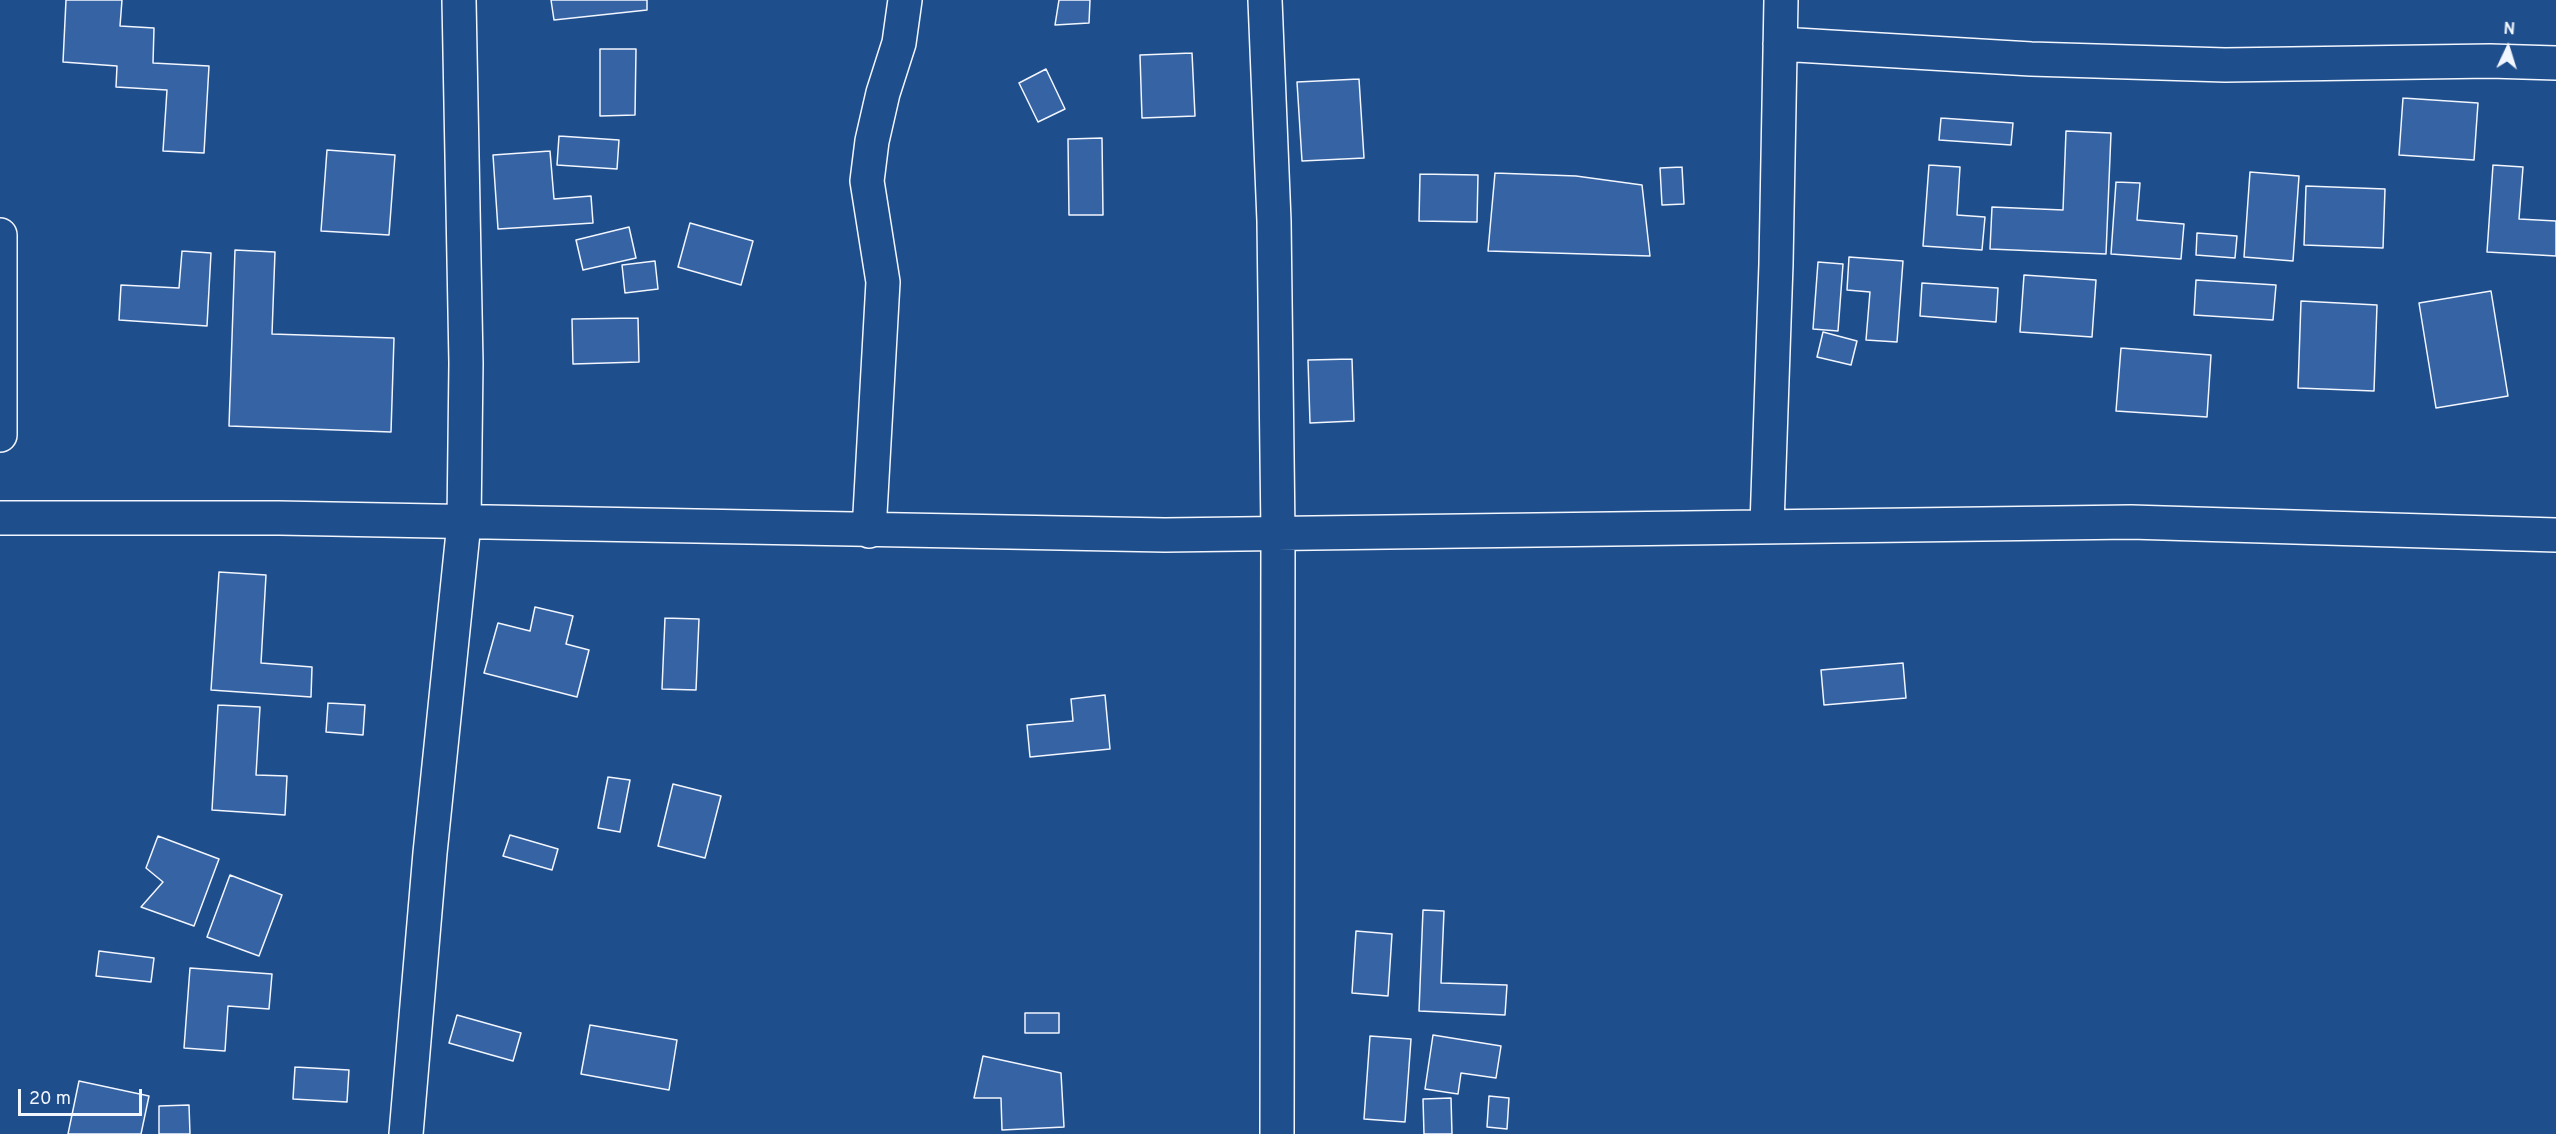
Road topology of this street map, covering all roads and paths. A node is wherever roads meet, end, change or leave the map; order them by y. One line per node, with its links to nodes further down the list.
1 (459, 0): 10 (street)
2 (905, 0): 12 (street)
3 (1265, 0): 13 (street)
4 (1780, 0): 5 (street)
5 (1780, 44): 6 (street); 11 (street)
6 (2556, 63)
7 (0, 236): 8 (street)
8 (0, 435)
9 (0, 518): 10 (street)
10 (464, 523): 12 (street); 15 (street)
11 (1767, 525): 13 (street); 14 (street)
12 (869, 531): 13 (street)
13 (1278, 534): 16 (street)
14 (2556, 535)
15 (406, 1134)
16 (1277, 1134)

